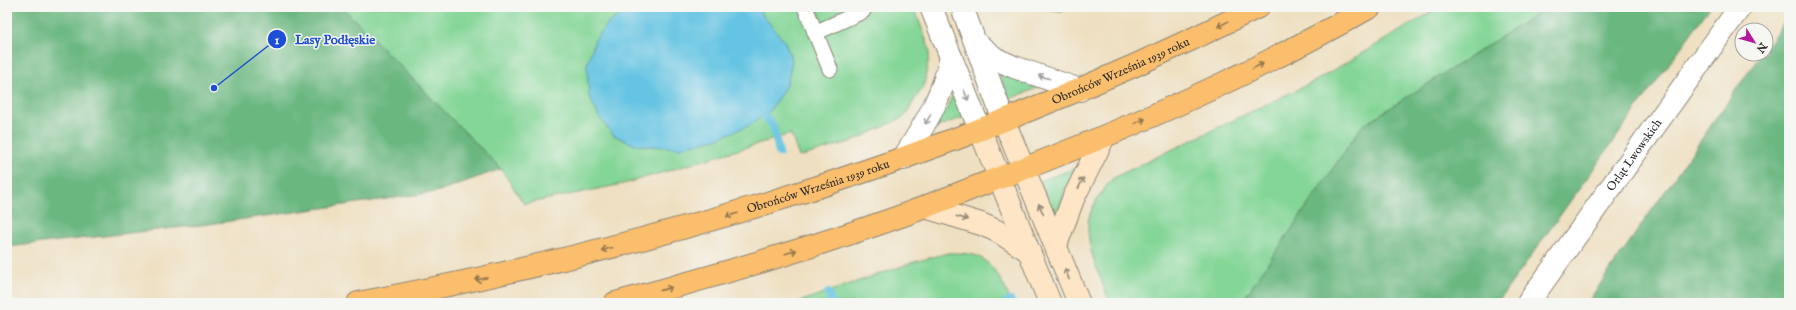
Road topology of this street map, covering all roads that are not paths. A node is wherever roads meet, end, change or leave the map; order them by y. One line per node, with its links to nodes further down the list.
1 (805, 7): 8 (lane)
2 (931, 7): 10 (street)
3 (962, 7): 9 (street)
4 (1258, 7): 12 (main road, Obrońców Września 1939 roku, one-way to 12)
5 (1370, 7): 15 (main road, one-way to 5)
6 (1740, 7): 26 (street, Orląt Lwowskich)
7 (863, 11): 8 (lane)
8 (815, 33): 11 (lane)
9 (976, 44): 12 (street, one-way to 9); 13 (street)
10 (951, 57): 14 (street, one-way to 14); 16 (street, one-way to 16)
11 (830, 69)
12 (1080, 90): 13 (main road, Obrońców Września 1939 roku)
13 (1004, 121): 14 (main road, Obrońców Września 1939 roku); 17 (street)
14 (980, 130): 16 (main road, Obrońców Września 1939 roku); 18 (street)
15 (1104, 137): 17 (main road); 20 (street, one-way to 15)
16 (902, 159): 22 (main road, Obrońców Września 1939 roku, one-way to 22)
17 (1024, 169): 18 (main road); 20 (street, one-way to 17)
18 (999, 178): 19 (main road); 21 (street)
19 (925, 207): 21 (street, one-way to 21); 23 (main road, one-way to 19)
20 (1056, 245): 25 (street, one-way to 20)
21 (1029, 252): 24 (street)
22 (358, 303)
23 (614, 303)
24 (1050, 303)
25 (1079, 303)
26 (1528, 303)

